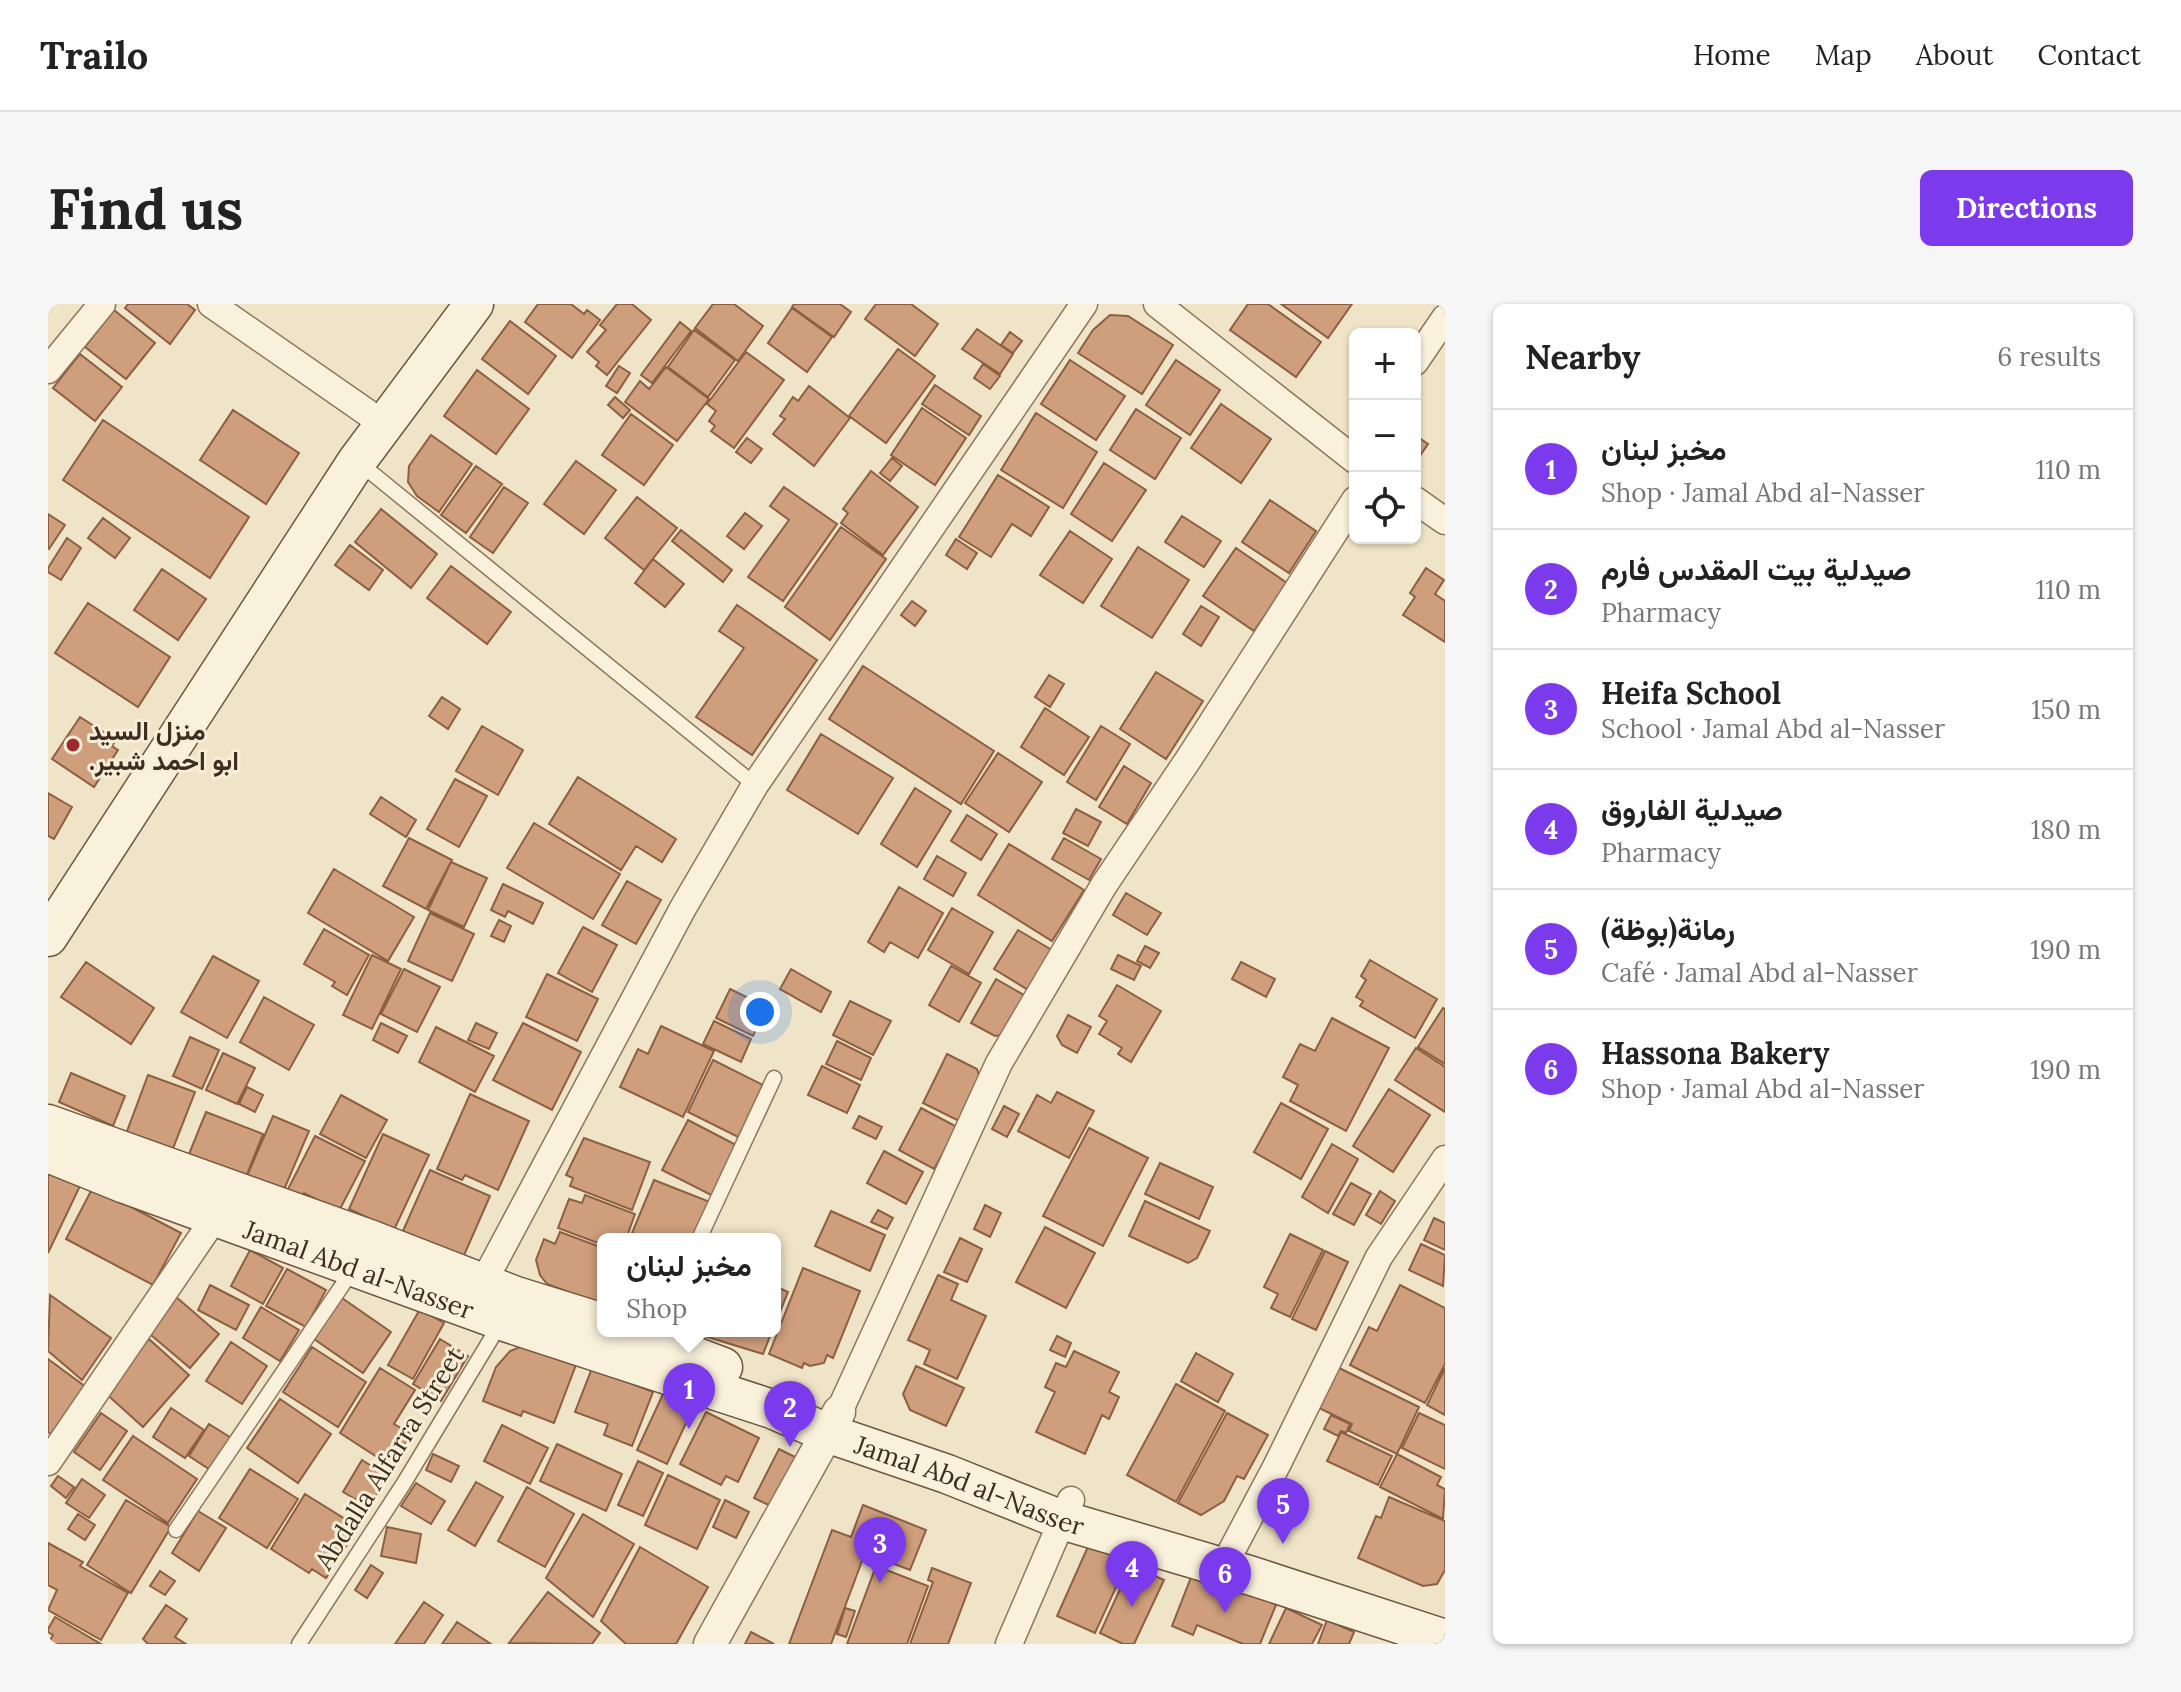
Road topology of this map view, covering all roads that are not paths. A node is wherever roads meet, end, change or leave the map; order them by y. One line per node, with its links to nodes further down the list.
1 (102, 304): 8 (street)
2 (211, 304): 9 (street)
3 (474, 304): 9 (main road)
4 (1084, 304): 15 (street)
5 (1157, 304): 10 (street)
6 (1445, 318): 7 (street)
7 (1421, 353)
8 (48, 370)
9 (385, 425): 11 (main road)
10 (1349, 452)
11 (357, 461): 15 (lane); 16 (main road)
12 (1421, 504): 14 (street)
13 (1349, 509): 27 (street)
14 (1445, 521)
15 (755, 785): 24 (street)
16 (48, 937)
17 (774, 1078): 22 (lane)
18 (48, 1124): 21 (main road, Jamal Abd al-Nasser)
19 (48, 1153): 21 (main road, Jamal Abd al-Nasser)
20 (1445, 1159): 31 (street)
21 (222, 1203): 23 (main road, Jamal Abd al-Nasser); 28 (street)
22 (702, 1233)
23 (363, 1254): 24 (main road, Jamal Abd al-Nasser); 30 (lane)
24 (500, 1300): 25 (main road, Jamal Abd al-Nasser); 27 (main road, Jamal Abd al-Nasser); 34 (lane, Abdalla Alfarra Street)
25 (597, 1322)
26 (652, 1337): 27 (main road, Jamal Abd al-Nasser)
27 (833, 1422): 29 (main road, Jamal Abd al-Nasser); 35 (street)
28 (48, 1462)
29 (1067, 1510): 31 (main road, Jamal Abd al-Nasser); 33 (main road, Jamal Abd al-Nasser); 36 (street)
30 (176, 1530)
31 (1232, 1550): 32 (main road, Jamal Abd al-Nasser)
32 (1445, 1624)
33 (1445, 1639)
34 (299, 1644)
35 (710, 1644)
36 (1009, 1644)

